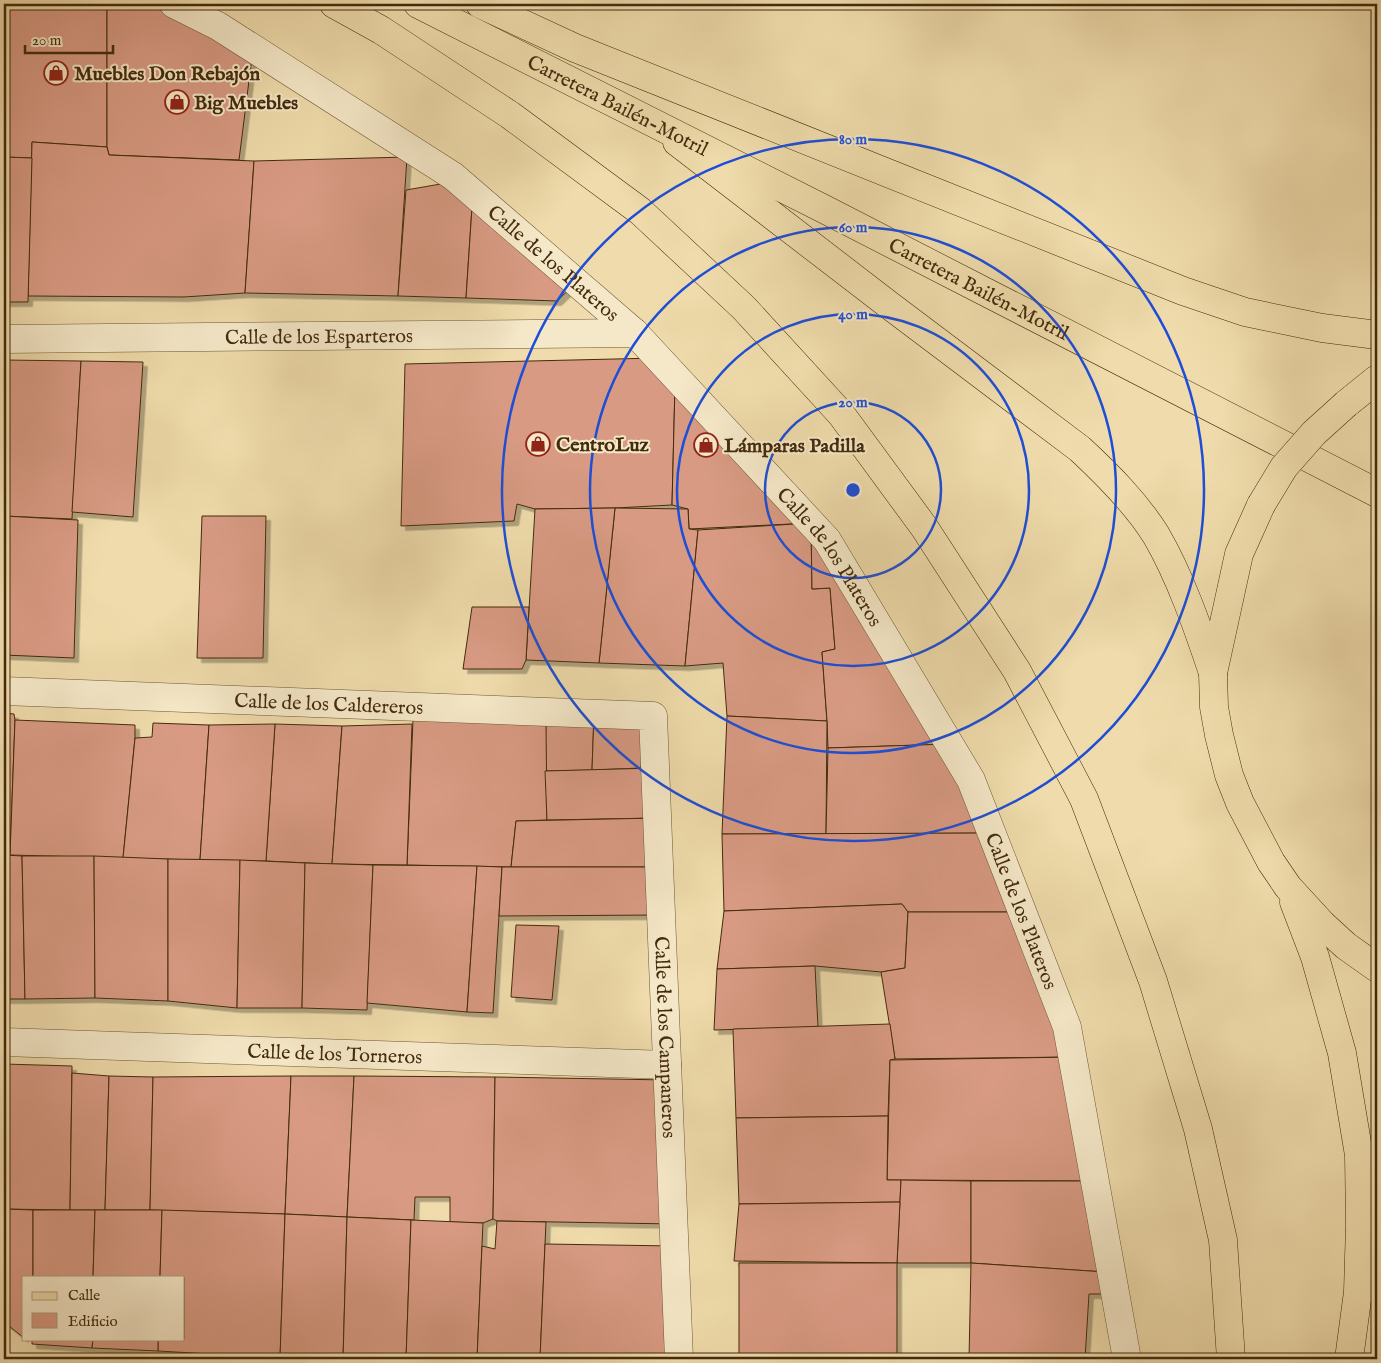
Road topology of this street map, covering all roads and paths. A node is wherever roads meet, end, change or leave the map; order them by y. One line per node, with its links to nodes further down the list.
1 (174, 4): 6 (street, Calle de los Plateros)
2 (334, 4): 20 (main road)
3 (418, 4): 5 (main road, Carretera Bailén-Motril)
4 (480, 4): 7 (main road)
5 (650, 121): 10 (main road, Carretera Bailén-Motril); 11 (main road)
6 (635, 333): 8 (street, Calle de los Esparteros); 19 (street, Calle de los Plateros)
7 (1377, 334)
8 (4, 339)
9 (1377, 379): 11 (main road, bridge)
10 (1377, 493)
11 (1213, 673): 14 (main road)
12 (4, 692): 13 (street, Calle de los Caldereros)
13 (653, 716): 17 (street, Calle de los Campaneros)
14 (1288, 887): 15 (main road); 21 (main road)
15 (1377, 968)
16 (4, 1042): 17 (street, Calle de los Torneros)
17 (667, 1065): 18 (street, Calle de los Campaneros)
18 (679, 1359)
19 (1127, 1359)
20 (1231, 1359)
21 (1349, 1359)

